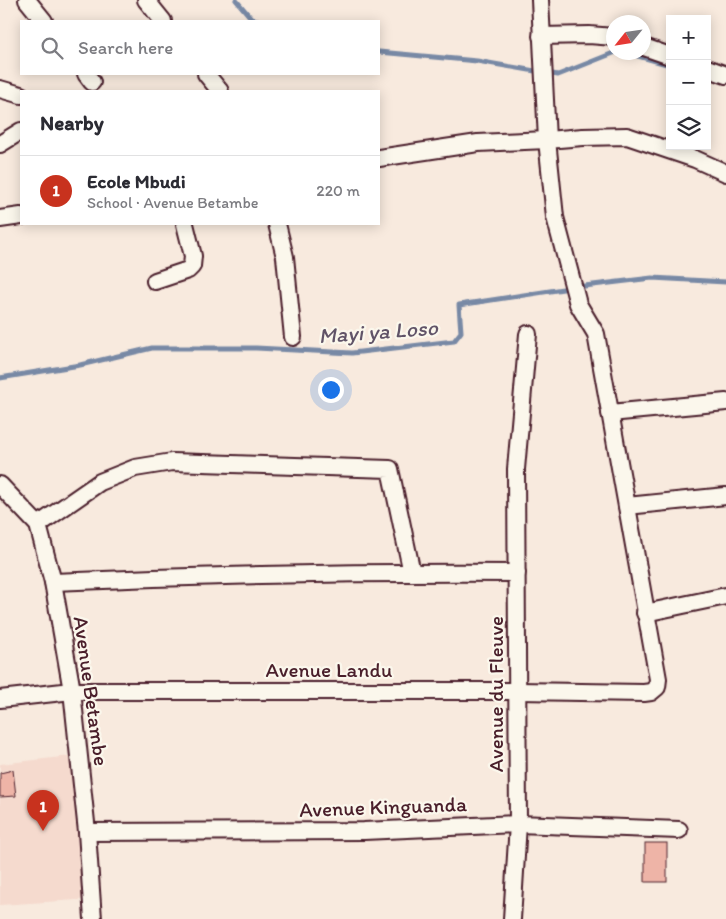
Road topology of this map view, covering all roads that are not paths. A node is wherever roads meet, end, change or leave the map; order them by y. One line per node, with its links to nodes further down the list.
1 (27, 0): 4 (street)
2 (146, 0): 5 (street)
3 (540, 0): 6 (street)
4 (43, 20)
5 (162, 20)
6 (542, 36): 7 (street); 17 (street)
7 (606, 37)
8 (651, 49): 9 (street)
9 (666, 55)
10 (711, 69): 12 (street)
11 (207, 75): 14 (street)
12 (726, 75)
13 (0, 89): 15 (street)
14 (219, 90)
15 (20, 95)
16 (20, 132): 18 (street)
17 (547, 140): 19 (street); 20 (street); 29 (street)
18 (0, 144)
19 (380, 158)
20 (726, 173)
21 (20, 216): 22 (street)
22 (0, 219)
23 (185, 225): 25 (street)
24 (277, 225): 27 (street)
25 (156, 281)
26 (528, 334): 35 (street, Avenue du Fleuve)
27 (293, 337)
28 (726, 402): 29 (street)
29 (610, 413): 32 (street)
30 (0, 485): 33 (street, Avenue Betambe)
31 (726, 496): 32 (street)
32 (627, 506): 38 (street)
33 (38, 525): 34 (street); 36 (street, Avenue Betambe)
34 (412, 573): 35 (street); 36 (street)
35 (517, 574): 40 (street, Avenue du Fleuve)
36 (53, 582): 39 (street, Avenue Betambe)
37 (726, 596): 38 (street)
38 (645, 613): 40 (street, Avenue Landu)
39 (72, 691): 40 (street, Avenue Landu); 41 (street, Avenue Landu); 44 (street, Avenue Betambe)
40 (518, 691): 42 (street, Avenue du Fleuve)
41 (0, 700)
42 (518, 824): 43 (street, Avenue Kinguanda); 44 (street, Avenue Kinguanda); 46 (street, Avenue du Fleuve)
43 (680, 830)
44 (87, 832): 45 (street, Avenue Betambe)
45 (93, 919)
46 (512, 919)

